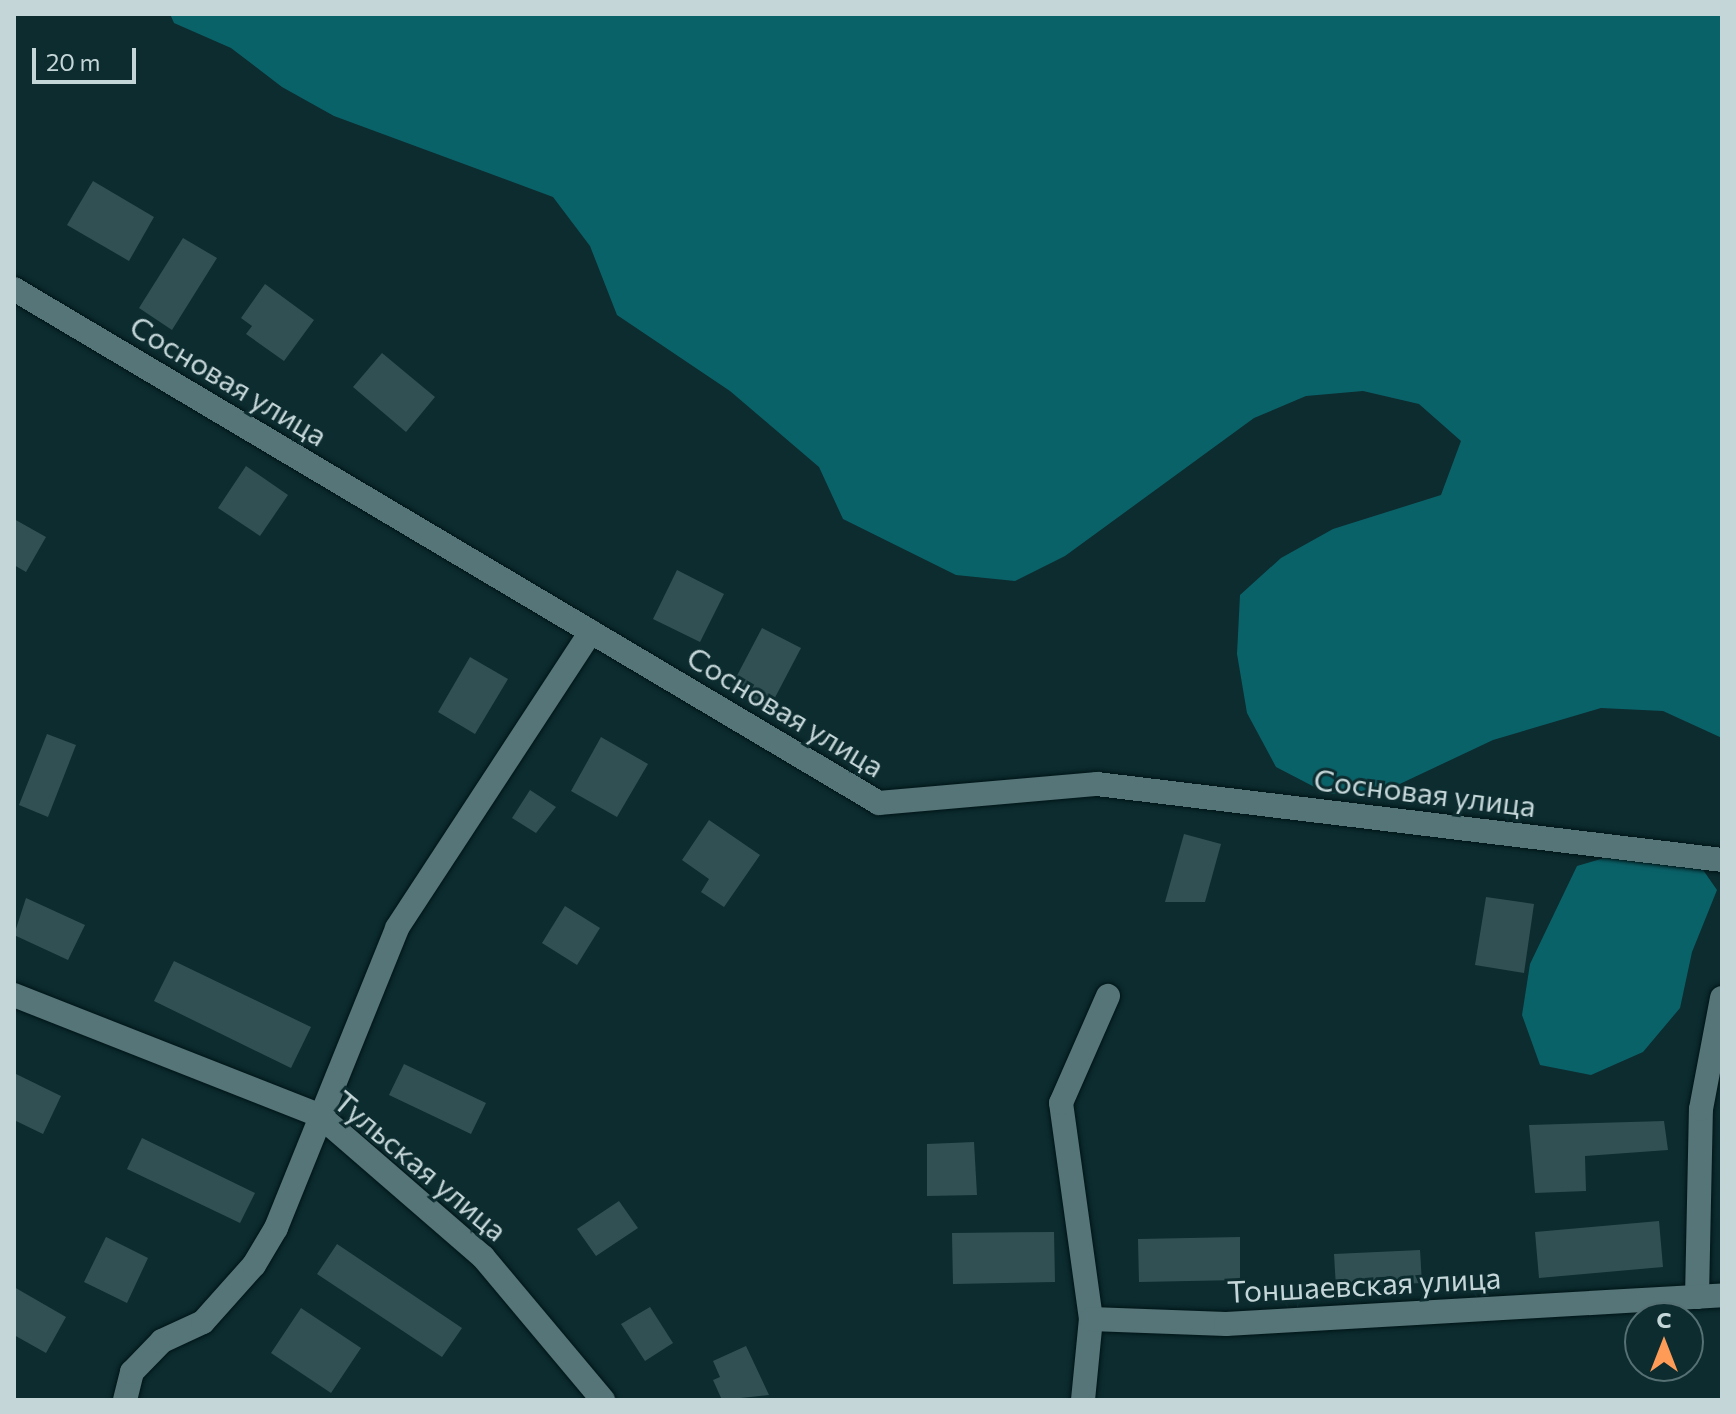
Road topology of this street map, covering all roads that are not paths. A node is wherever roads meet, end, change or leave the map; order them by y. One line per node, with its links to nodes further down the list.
1 (14, 289): 2 (street, Сосновая улица)
2 (591, 632): 3 (street, Сосновая улица); 7 (street)
3 (1722, 860)
4 (14, 995): 7 (street, Тульская улица)
5 (1108, 996): 10 (street)
6 (1722, 998): 9 (street)
7 (319, 1115): 11 (street); 12 (street, Тульская улица)
8 (1722, 1295): 9 (street, Тоншаевская улица)
9 (1697, 1297): 10 (street, Тоншаевская улица)
10 (1091, 1319): 13 (street)
11 (125, 1400)
12 (603, 1400)
13 (1083, 1400)

